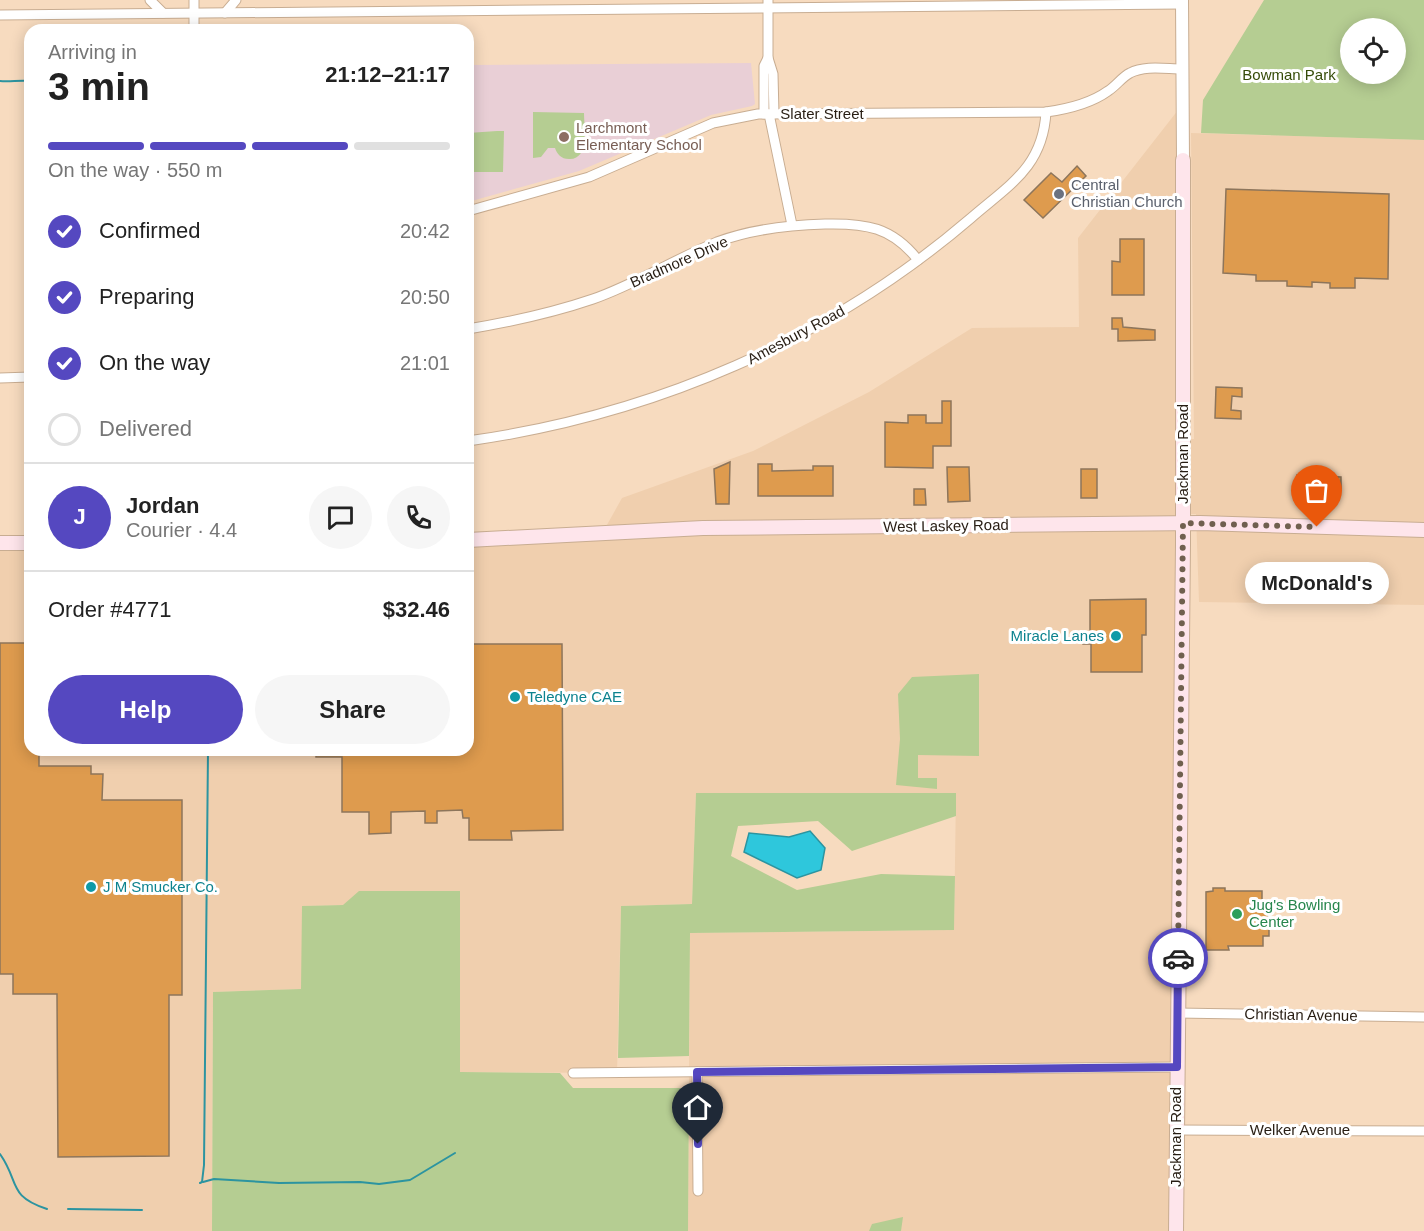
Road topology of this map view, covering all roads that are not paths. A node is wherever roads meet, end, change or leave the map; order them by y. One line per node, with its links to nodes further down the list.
1 (150, 0): 12 (street)
2 (194, 0): 10 (street)
3 (236, 0): 11 (street)
4 (400, 0): 9 (street)
5 (1182, 2): 8 (street); 15 (street, Jackman Road)
6 (645, 4): 7 (street); 9 (street)
7 (768, 4): 8 (street); 17 (street)
8 (882, 4)
9 (400, 11): 11 (street)
10 (194, 13): 11 (street); 12 (street); 14 (street)
11 (225, 13)
12 (163, 14): 13 (street)
13 (0, 15)
14 (194, 24)
15 (1182, 69): 16 (street, Slater Street); 18 (street, Jackman Road)
16 (1046, 112): 17 (street, Slater Street); 21 (street, Amesbury Road)
17 (769, 114): 19 (street, Slater Street); 20 (street)
18 (1183, 160): 26 (main road, Jackman Road)
19 (474, 210)
20 (792, 225): 21 (street, Bradmore Drive); 22 (street, Bradmore Drive)
21 (918, 260): 25 (street, Amesbury Road)
22 (474, 328)
23 (24, 377): 24 (street)
24 (0, 378)
25 (474, 440)
26 (1183, 523): 27 (main road, West Laskey Road); 28 (main road, West Laskey Road); 31 (main road, Jackman Road)
27 (1424, 530)
28 (474, 540)
29 (0, 543): 30 (main road)
30 (24, 543)
31 (1177, 1013): 32 (street, Christian Avenue); 33 (main road, Jackman Road)
32 (1424, 1017)
33 (1177, 1067): 34 (street); 36 (main road, Jackman Road)
34 (697, 1072): 35 (street); 38 (street)
35 (573, 1073)
36 (1176, 1130): 37 (street, Welker Avenue); 39 (main road, Jackman Road)
37 (1424, 1131)
38 (698, 1191)
39 (1176, 1231)

